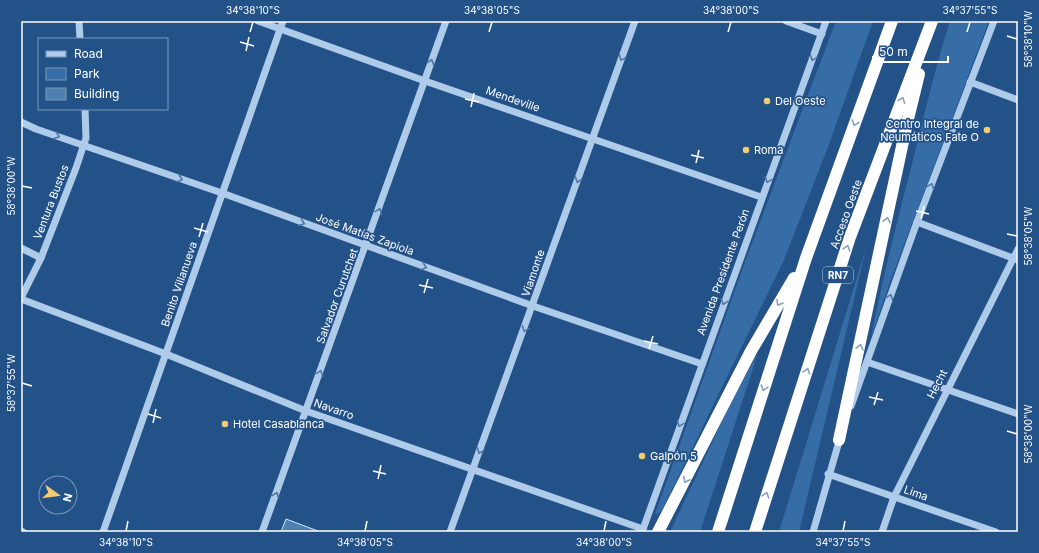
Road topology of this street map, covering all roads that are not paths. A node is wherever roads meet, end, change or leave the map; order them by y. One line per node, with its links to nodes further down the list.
1 (79, 21): 13 (street)
2 (258, 21): 11 (street, Mendeville)
3 (283, 21): 11 (street, Benito Villanueva)
4 (446, 21): 14 (street, Salvador Curutchet, one-way to 4)
5 (636, 21): 19 (street, Viamonte, one-way to 19)
6 (786, 21): 12 (street)
7 (826, 21): 12 (street, Avenida Presidente Perón)
8 (892, 21): 28 (highway, Acceso Oeste, one-way to 28)
9 (932, 21): 38 (highway, one-way to 9); 48 (highway, Acceso Oeste / RN7, one-way to 9)
10 (994, 21): 15 (street)
11 (280, 29): 14 (street, Mendeville); 21 (street, Benito Villanueva)
12 (822, 34): 22 (street, Avenida Presidente Perón, one-way to 22)
13 (80, 38)
14 (425, 81): 19 (street, Mendeville); 24 (street, Salvador Curutchet, one-way to 14)
15 (970, 82): 16 (street); 23 (street, one-way to 15)
16 (1018, 100)
17 (85, 110): 20 (street, Ventura Bustos)
18 (21, 122): 20 (street, José Matías Zapiola, one-way to 20)
19 (593, 138): 22 (street, Mendeville); 31 (street, Viamonte, one-way to 31)
20 (84, 146): 21 (street, José Matías Zapiola, one-way to 21); 27 (street, Ventura Bustos)
21 (222, 193): 24 (street, José Matías Zapiola, one-way to 24); 32 (street, Benito Villanueva)
22 (761, 197): 34 (street, Avenida Presidente Perón, one-way to 34)
23 (917, 222): 29 (street); 33 (street, one-way to 23)
24 (366, 247): 31 (street, José Matías Zapiola, one-way to 31); 36 (street, Salvador Curutchet, one-way to 24)
25 (21, 248): 27 (street)
26 (1018, 250): 29 (street, Hecht)
27 (41, 258): 30 (street, Ventura Bustos)
28 (806, 258): 46 (highway, one-way to 46); 47 (highway, Acceso Oeste, one-way to 47)
29 (1016, 259): 35 (street, Hecht)
30 (21, 299): 32 (street, Navarro)
31 (533, 306): 34 (street, José Matías Zapiola); 39 (street, Viamonte, one-way to 39)
32 (166, 354): 36 (street, Navarro); 43 (street, Benito Villanueva)
33 (867, 362): 35 (street); 38 (street)
34 (702, 364): 42 (street, Avenida Presidente Perón, one-way to 42)
35 (947, 389): 37 (street); 41 (street, Hecht)
36 (306, 411): 39 (street, Navarro); 44 (street, Salvador Curutchet, one-way to 36)
37 (1018, 414)
38 (839, 440): 40 (street)
39 (472, 470): 42 (street, Navarro); 45 (street, Viamonte)
40 (828, 474): 41 (street, Lima); 49 (street)
41 (894, 497): 50 (street, Hecht); 51 (street, Lima)
42 (642, 531)
43 (103, 532)
44 (262, 532)
45 (450, 532)
46 (658, 532)
47 (718, 532)
48 (755, 532)
49 (813, 532)
50 (882, 532)
51 (996, 532)

